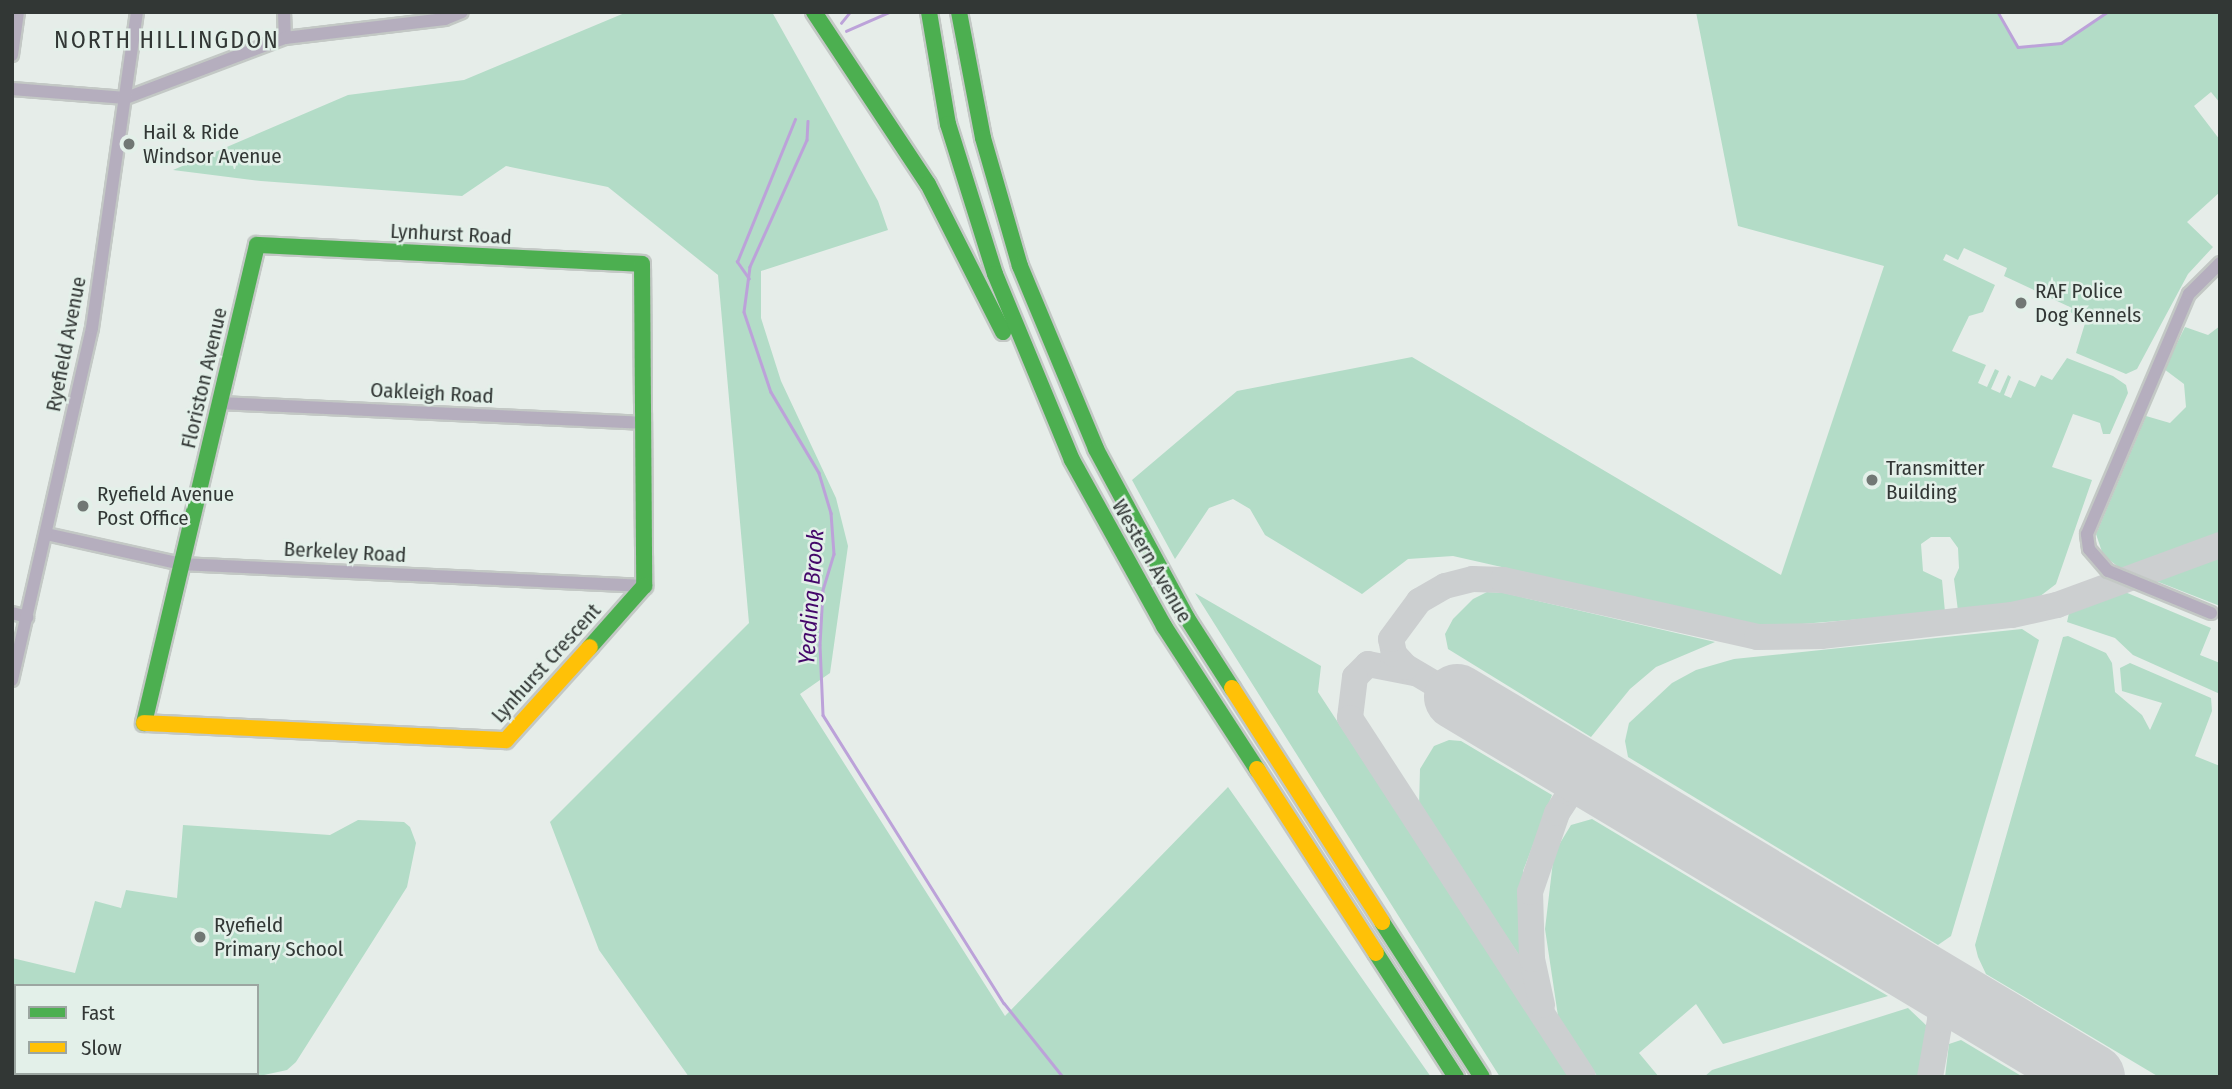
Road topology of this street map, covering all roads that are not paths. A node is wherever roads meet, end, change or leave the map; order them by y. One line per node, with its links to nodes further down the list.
1 (18, 12): 10 (street)
2 (137, 12): 12 (street, Ryefield Avenue)
3 (284, 12): 9 (street)
4 (462, 12): 8 (street)
5 (814, 12): 17 (main road)
6 (929, 12): 17 (main road, Western Avenue)
7 (959, 12): 27 (main road, Western Avenue)
8 (444, 15): 9 (street)
9 (285, 38): 12 (street)
10 (12, 55)
11 (12, 89): 12 (street)
12 (126, 98): 18 (street, Ryefield Avenue)
13 (257, 245): 15 (main road, Floriston Avenue); 16 (main road, Lynhurst Road)
14 (2220, 263): 22 (street)
15 (220, 403): 16 (street, Oakleigh Road); 19 (main road, Floriston Avenue)
16 (641, 423): 20 (main road)
17 (1100, 516): 26 (main road, Western Avenue)
18 (47, 534): 19 (street, Berkeley Road); 23 (street, Ryefield Avenue)
19 (181, 564): 20 (street, Berkeley Road); 25 (main road, Floriston Avenue)
20 (644, 586): 25 (main road, Lynhurst Crescent)
21 (12, 613): 23 (street)
22 (2211, 613)
23 (27, 617): 24 (street, Ryefield Avenue)
24 (12, 680)
25 (144, 724)
26 (1456, 1077)
27 (1482, 1077)

